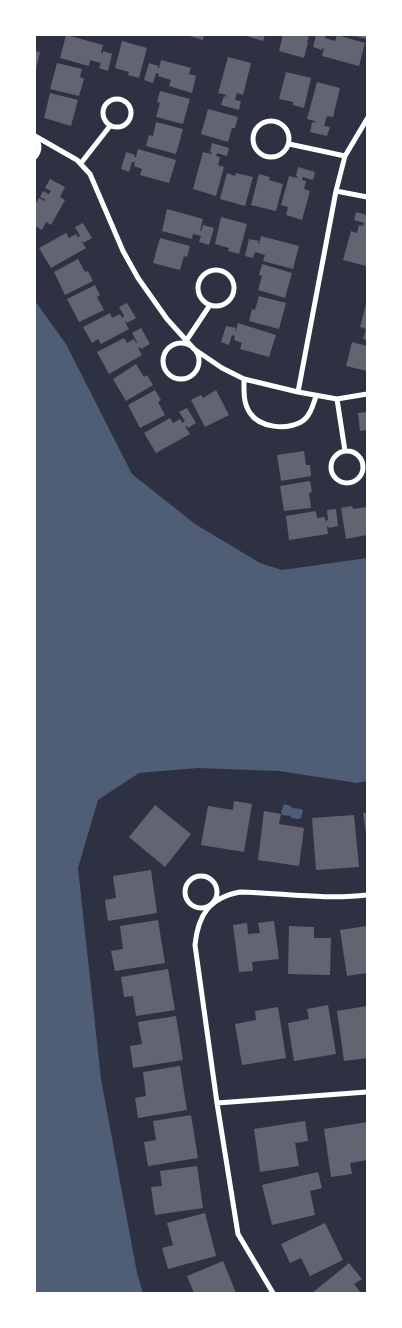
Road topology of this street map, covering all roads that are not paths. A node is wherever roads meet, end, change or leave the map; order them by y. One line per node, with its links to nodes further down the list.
1 (367, 119): 5 (street)
2 (110, 126): 2 (street); 7 (street)
3 (35, 137): 6 (street); 7 (street)
4 (289, 144): 4 (street); 5 (street)
5 (345, 156): 8 (street)
6 (35, 157)
7 (81, 163): 11 (street)
8 (336, 191): 9 (street); 14 (street)
9 (367, 197)
10 (210, 305): 10 (street); 11 (street)
11 (186, 341): 12 (street)
12 (194, 349): 12 (street); 13 (street)
13 (244, 379): 14 (street); 16 (street)
14 (298, 392): 16 (street)
15 (367, 394): 17 (street)
16 (316, 396): 17 (street)
17 (337, 399): 18 (street)
18 (345, 451): 18 (street)
19 (367, 895): 20 (street)
20 (209, 906): 20 (street); 22 (street)
21 (367, 1092): 22 (street)
22 (217, 1103): 23 (street)
23 (274, 1293)

